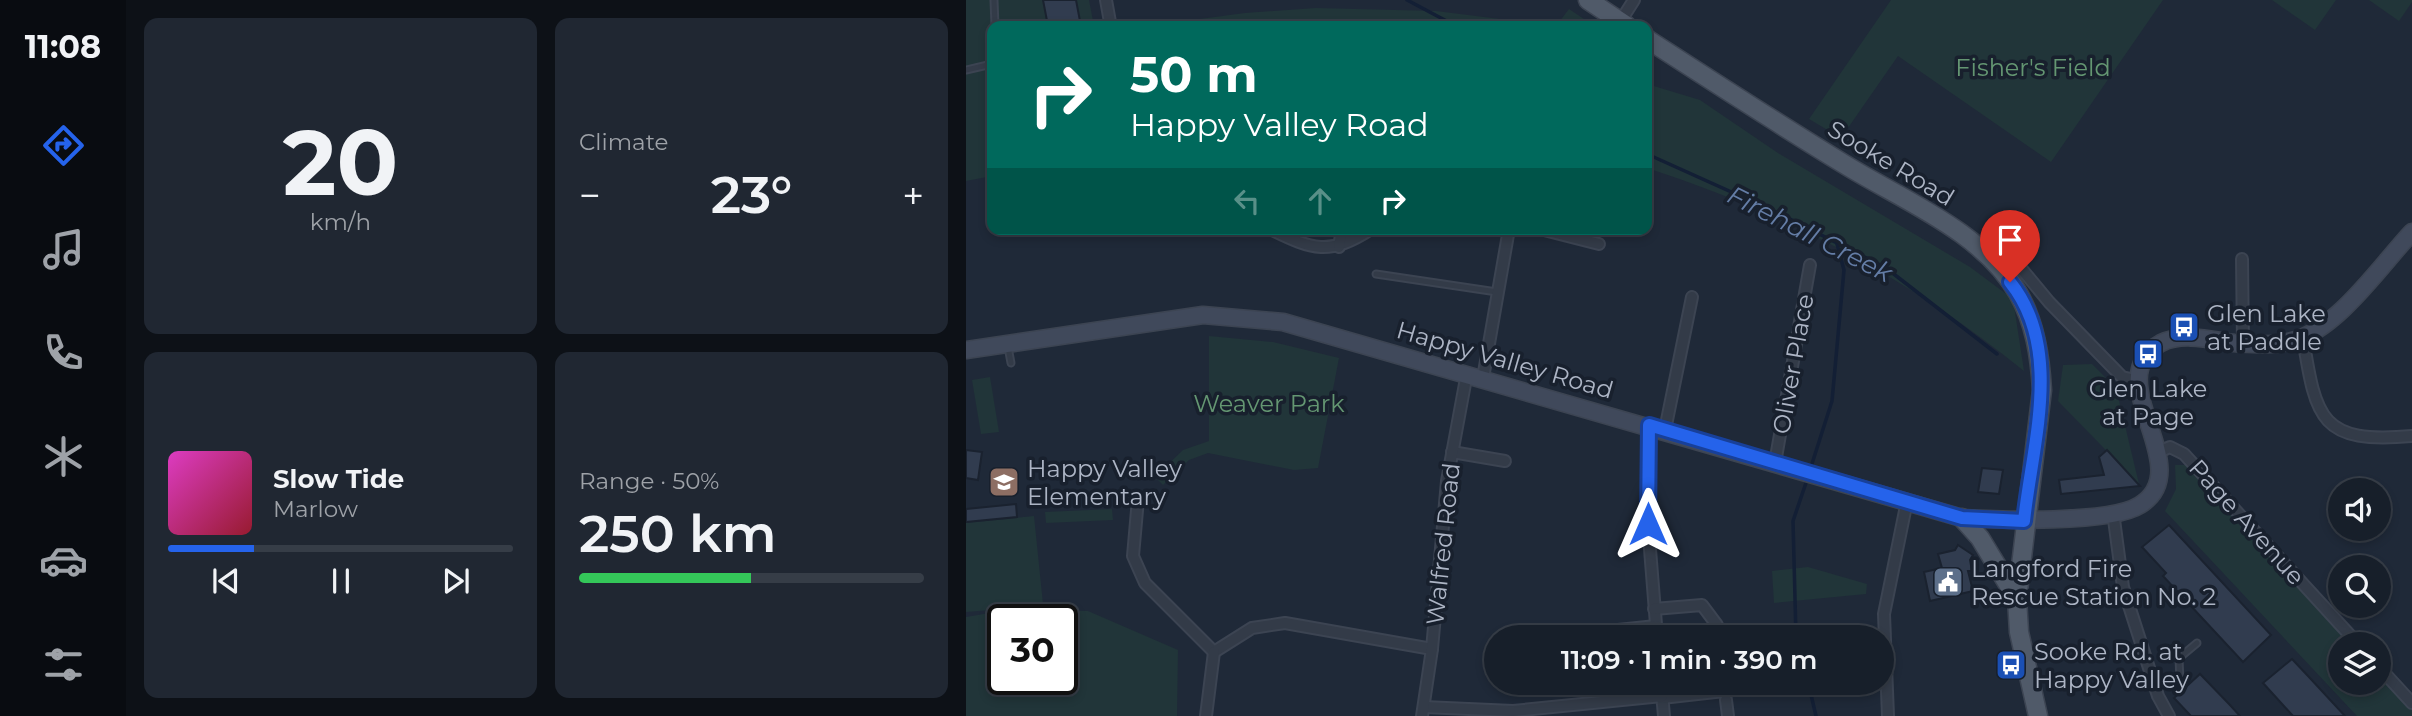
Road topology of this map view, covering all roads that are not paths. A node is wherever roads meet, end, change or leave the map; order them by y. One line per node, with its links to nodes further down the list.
1 (994, 0): 5 (lane)
2 (1106, 0): 6 (street)
3 (1588, 0): 7 (main road)
4 (1634, 0): 8 (street)
5 (995, 21)
6 (1110, 21)
7 (1614, 21)
8 (1616, 21)
9 (1652, 42): 44 (main road, Sooke Road)
10 (987, 65): 11 (lane)
11 (966, 70)
12 (2412, 232): 26 (main road)
13 (1284, 235): 19 (street)
14 (1341, 235): 19 (street)
15 (1360, 235): 19 (street)
16 (1508, 235): 24 (street)
17 (1564, 235): 18 (street)
18 (1599, 244)
19 (1339, 247)
20 (2006, 250): 33 (street)
21 (2242, 259): 27 (street)
22 (1810, 265): 39 (street, Oliver Place)
23 (1376, 274): 24 (lane)
24 (1498, 293): 32 (street)
25 (1692, 297): 34 (street)
26 (2303, 338): 27 (main road); 35 (street)
27 (2243, 343): 33 (main road)
28 (1008, 344): 29 (main road, Happy Valley Road); 30 (lane); 31 (main road, Happy Valley Road)
29 (966, 350)
30 (1011, 363)
31 (1467, 373): 32 (main road, Happy Valley Road); 36 (street, Walfred Road)
32 (1483, 378): 34 (main road, Happy Valley Road)
33 (2138, 381): 37 (main road, Happy Valley Road)
34 (1657, 428): 39 (main road, Happy Valley Road); 46 (street)
35 (2412, 436)
36 (1452, 452): 38 (street); 51 (street, Walfred Road)
37 (2156, 453): 42 (main road, Happy Valley Road); 49 (street, Page Avenue)
38 (1505, 461)
39 (1775, 463): 41 (main road, Happy Valley Road)
40 (1138, 499): 52 (street)
41 (1908, 501): 43 (main road, Happy Valley Road); 63 (street)
42 (2113, 512): 44 (main road, Happy Valley Road); 65 (street)
43 (1962, 518): 44 (main road, Happy Valley Road); 45 (main road)
44 (2024, 521): 45 (main road, Sooke Road)
45 (2017, 599): 64 (main road, Sooke Road)
46 (1654, 609): 47 (street); 48 (street)
47 (1655, 625)
48 (1717, 625)
49 (2347, 632)
50 (2197, 643): 54 (lane)
51 (1432, 649): 52 (street); 59 (street, Walfred Road)
52 (1214, 652): 60 (street)
53 (2391, 680): 58 (street)
54 (2180, 682)
55 (1682, 695): 56 (street)
56 (1662, 697): 59 (street); 61 (street)
57 (1726, 700): 62 (street)
58 (2412, 703)
59 (1423, 711)
60 (1206, 716)
61 (1664, 716)
62 (1728, 716)
63 (1888, 716)
64 (2038, 716)
65 (2169, 716)

